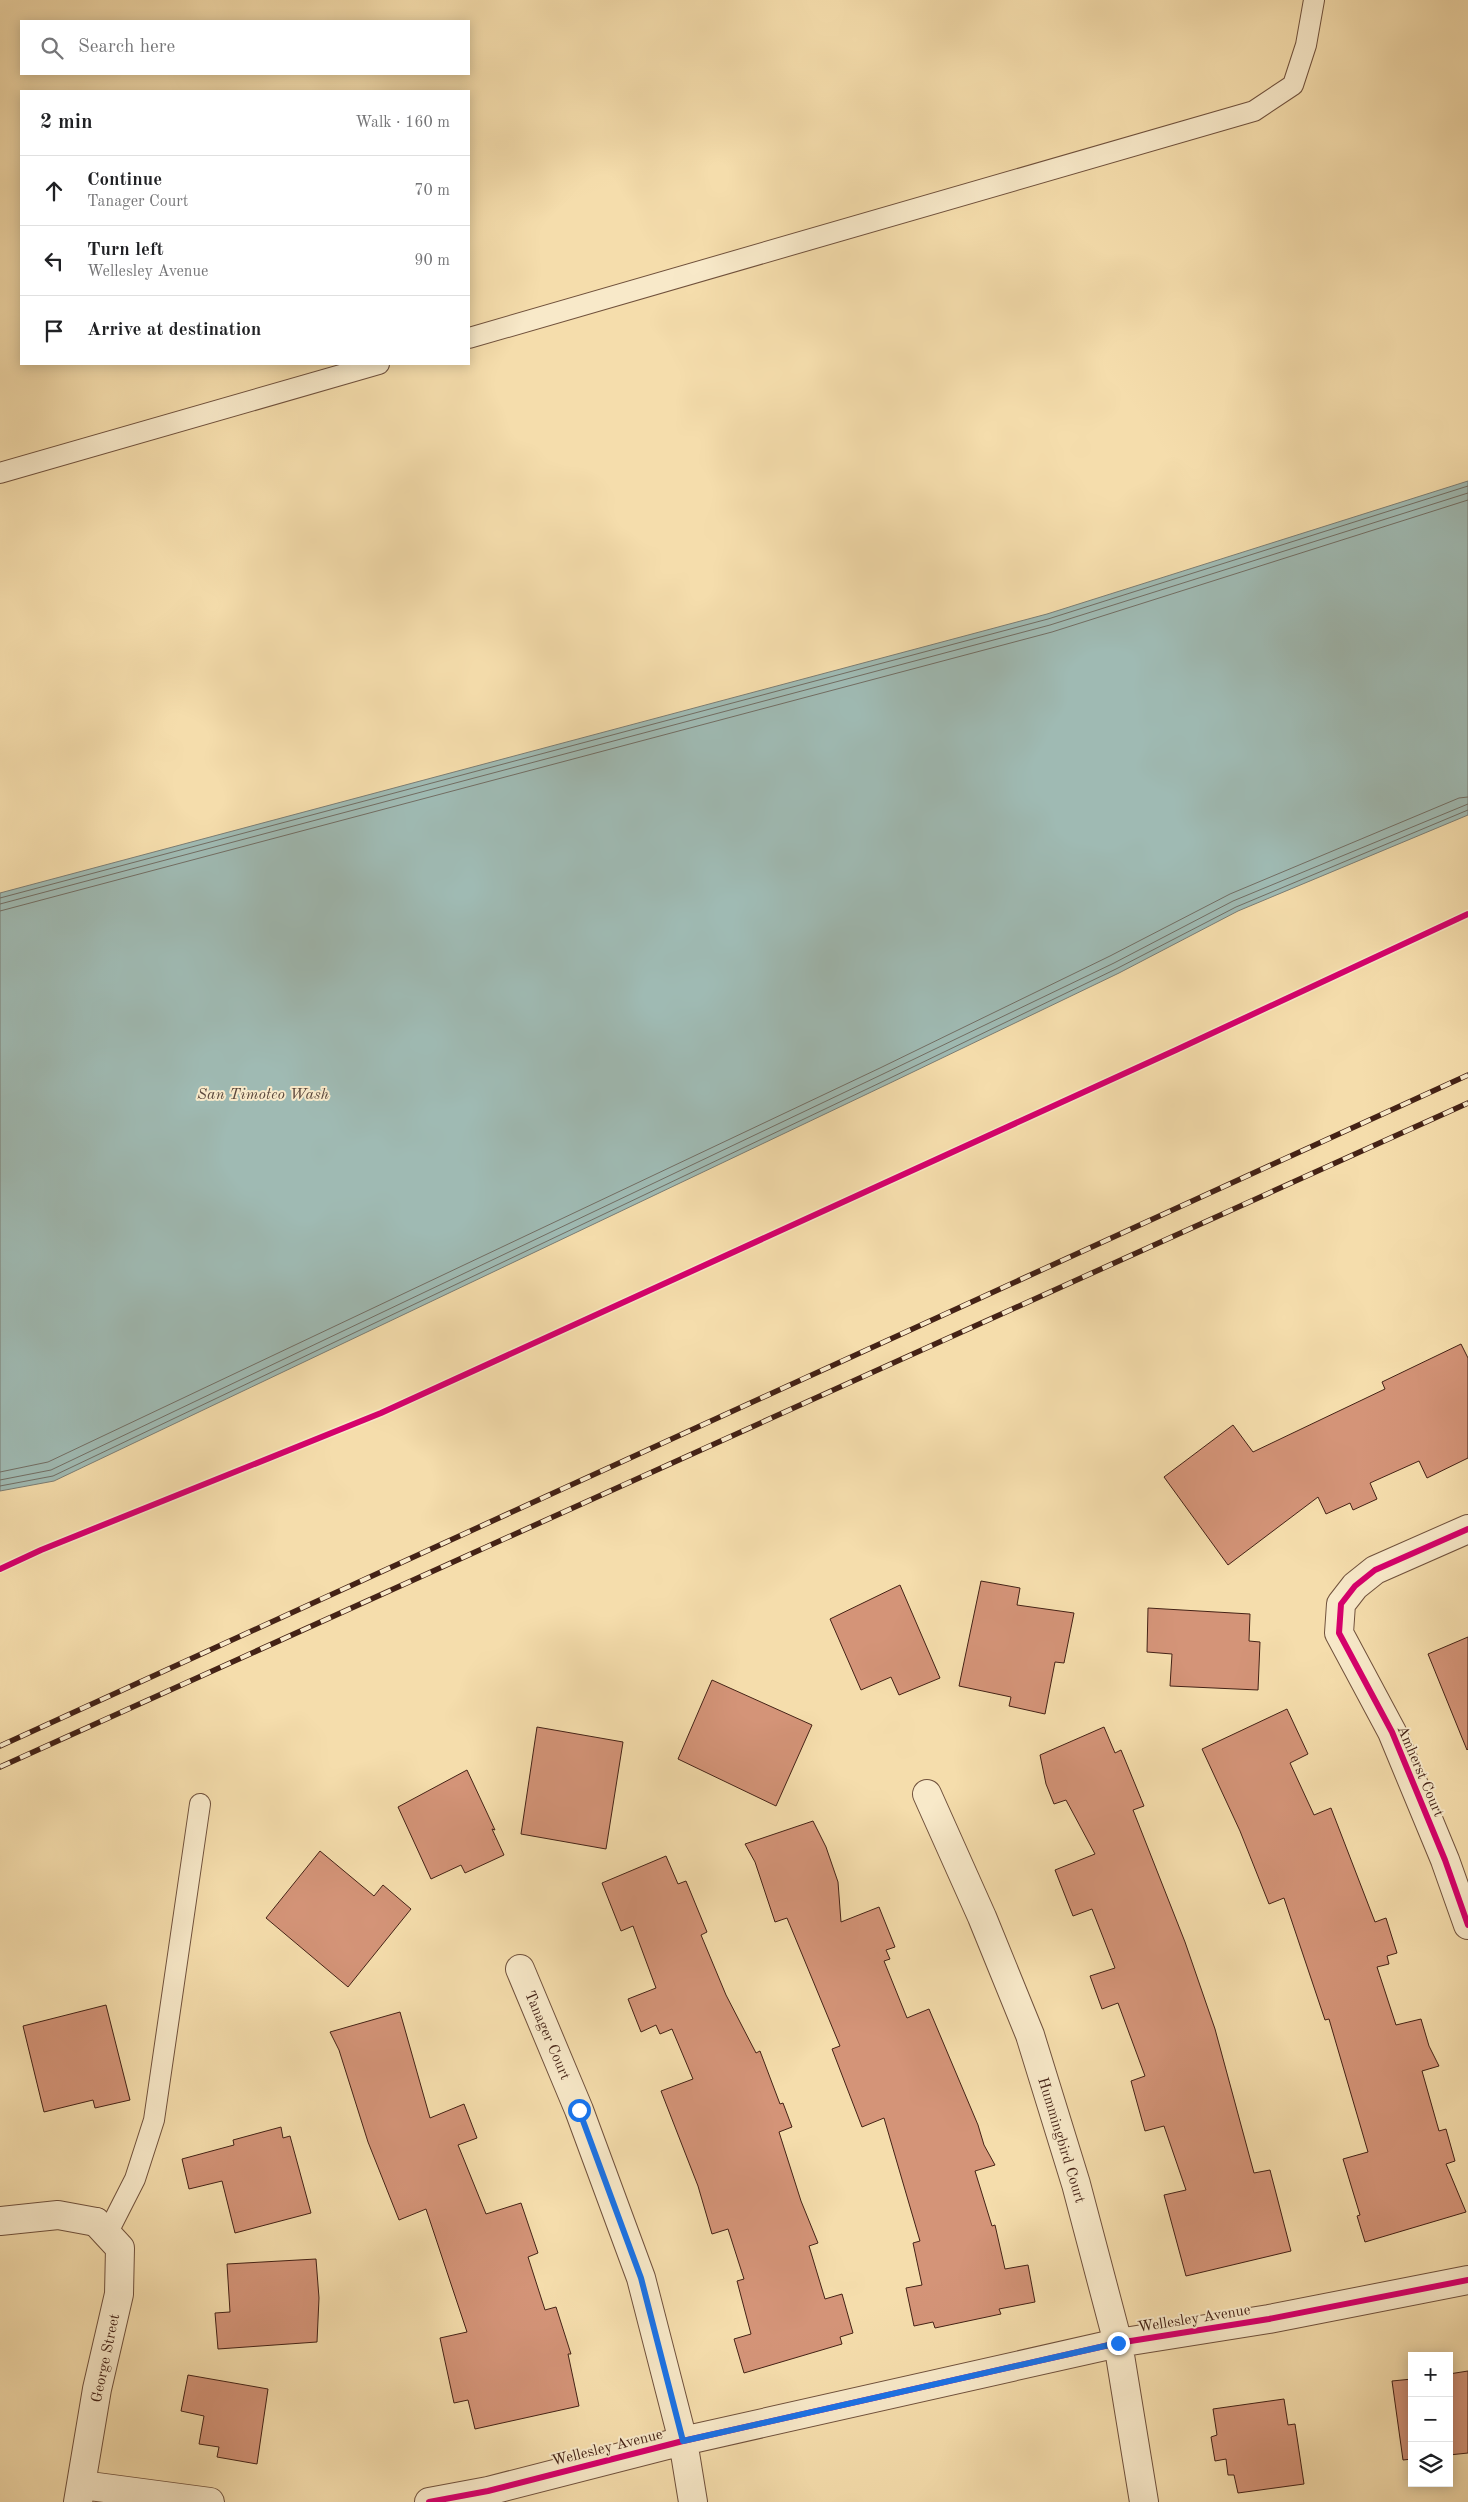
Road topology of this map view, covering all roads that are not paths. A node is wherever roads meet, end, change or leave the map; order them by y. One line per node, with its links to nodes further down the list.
1 (1314, 0): 2 (lane)
2 (470, 338)
3 (376, 365): 4 (lane)
4 (0, 473)
5 (1468, 1529): 8 (street, Amherst Court)
6 (927, 1794): 13 (street, Hummingbird Court)
7 (200, 1804): 11 (lane)
8 (1468, 1925)
9 (520, 1969): 14 (street, Tanager Court)
10 (0, 2222): 11 (street)
11 (101, 2228): 15 (street, George Street)
12 (1468, 2280): 13 (street, Wellesley Avenue)
13 (1118, 2343): 14 (street, Wellesley Avenue); 19 (street, Hummingbird Court)
14 (683, 2441): 17 (street, Wellesley Avenue); 18 (street, Tanager Court)
15 (80, 2493): 16 (street)
16 (210, 2502)
17 (429, 2502)
18 (693, 2502)
19 (1144, 2502)

